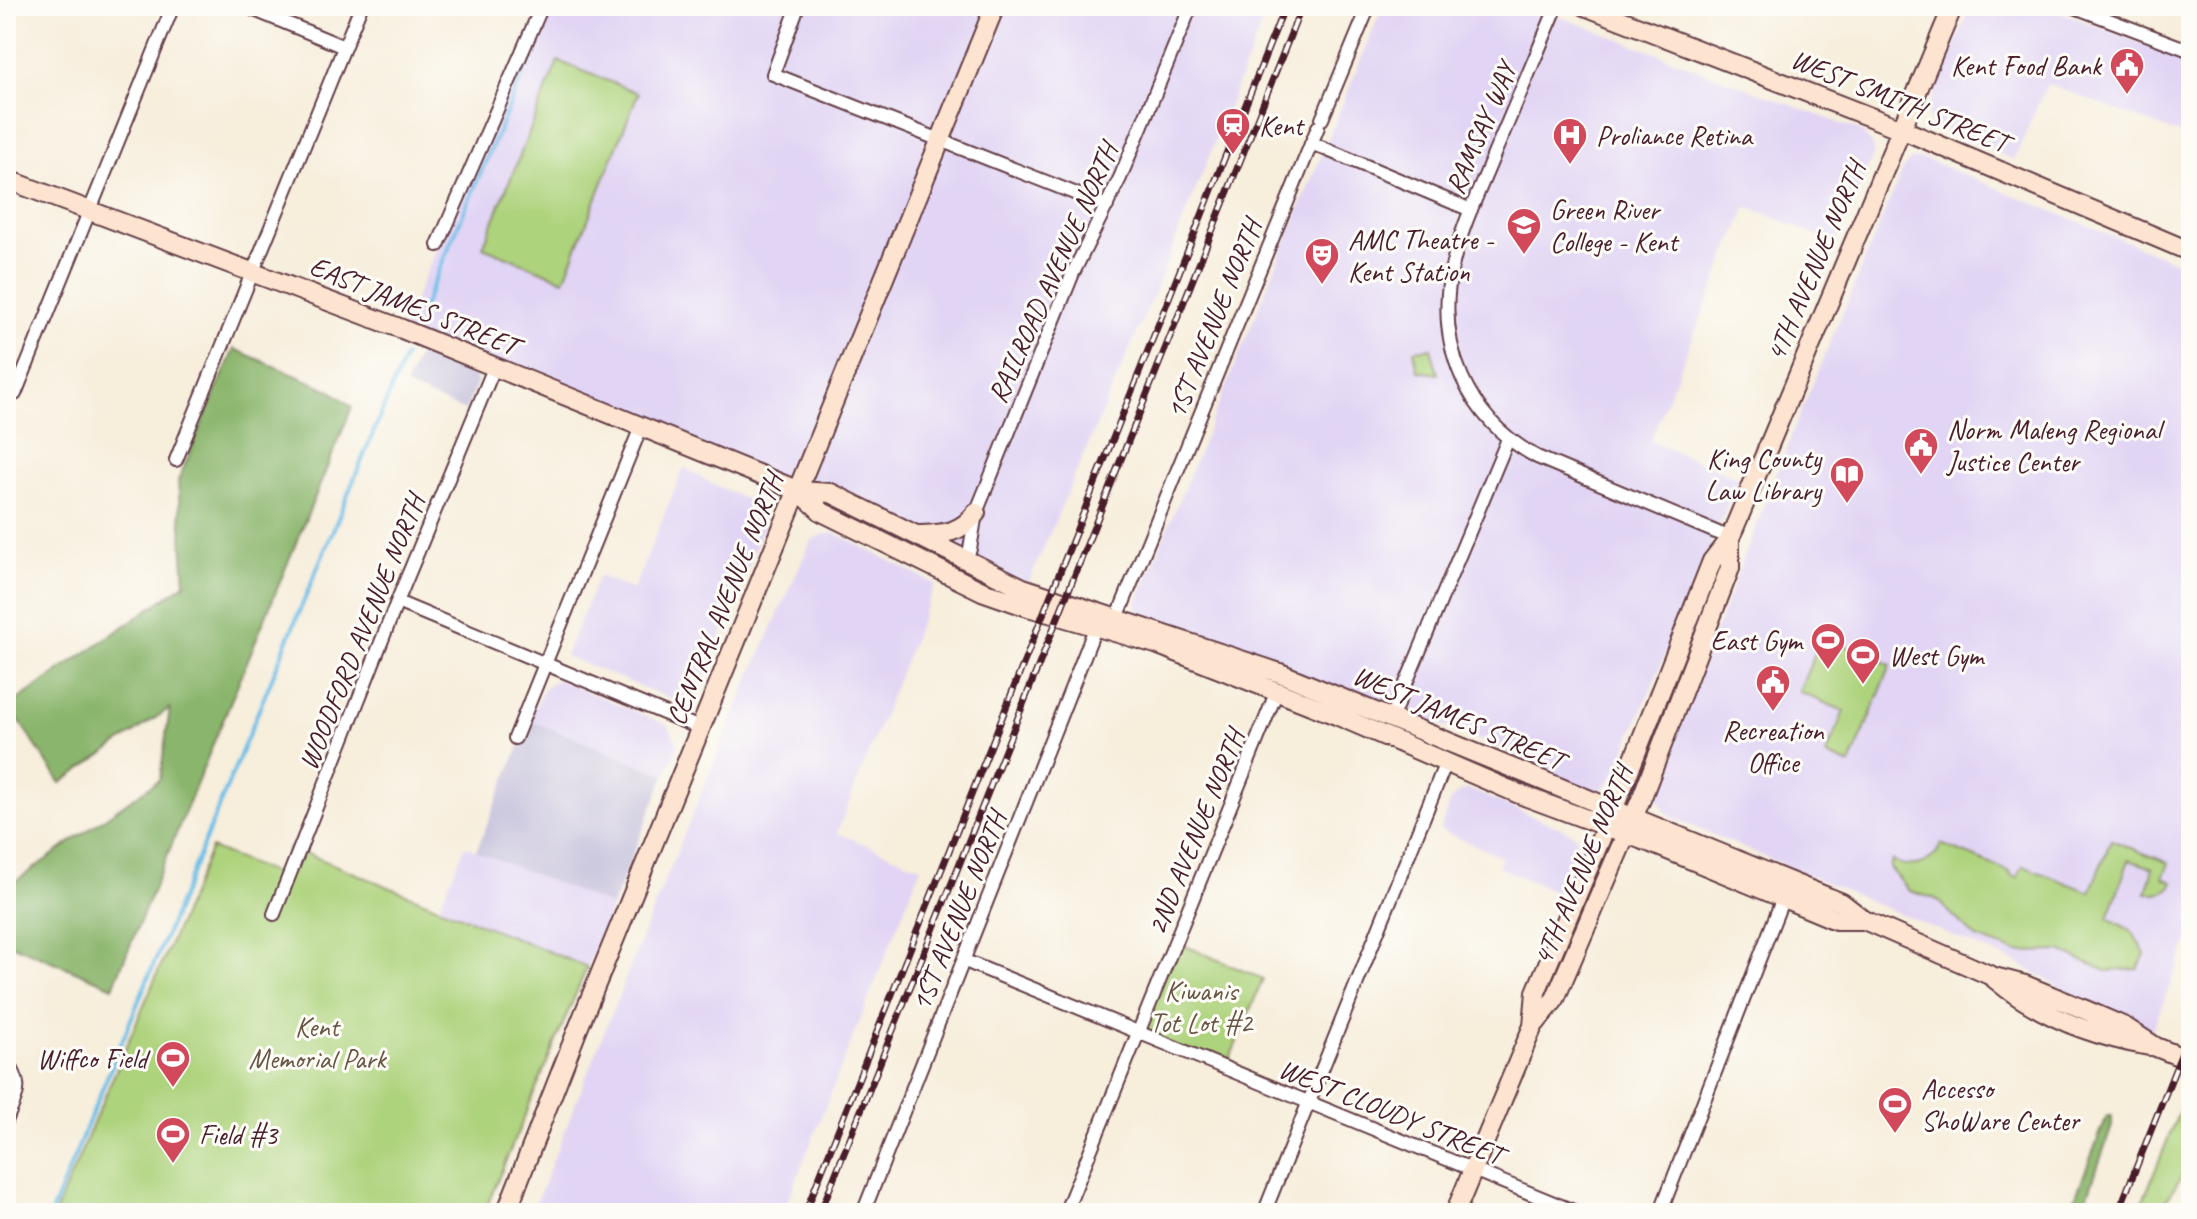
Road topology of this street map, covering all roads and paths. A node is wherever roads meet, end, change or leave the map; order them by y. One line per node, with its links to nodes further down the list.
1 (173, 6): 21 (street)
2 (245, 6): 13 (street)
3 (361, 6): 13 (street)
4 (542, 6): 22 (street)
5 (798, 6): 16 (street)
6 (995, 6): 16 (main road, CENTRAL AVENUE NORTH)
7 (1191, 6): 19 (street, RAILROAD AVENUE NORTH)
8 (1369, 6): 17 (street, 1ST AVENUE NORTH)
9 (1557, 6): 20 (street, RAMSAY WAY)
10 (1585, 6): 15 (main road, WEST SMITH STREET)
11 (1953, 6): 15 (main road, 4TH AVENUE NORTH)
12 (2072, 6): 14 (street)
13 (344, 47): 24 (street)
14 (2191, 51)
15 (1901, 129): 23 (main road, WEST SMITH STREET); 33 (main road, 4TH AVENUE NORTH)
16 (940, 141): 19 (street); 30 (main road, CENTRAL AVENUE NORTH)
17 (1311, 143): 20 (street); 37 (street, 1ST AVENUE NORTH)
18 (6, 179): 21 (main road, EAST JAMES STREET)
19 (1107, 206): 31 (street, RAILROAD AVENUE NORTH)
20 (1471, 210): 28 (street, RAMSAY WAY)
21 (92, 212): 24 (main road, EAST JAMES STREET); 26 (street)
22 (438, 245)
23 (2191, 252)
24 (255, 272): 25 (main road, EAST JAMES STREET); 29 (street)
25 (494, 368): 27 (main road, EAST JAMES STREET); 36 (street, WOODFORD AVENUE NORTH)
26 (15, 394)
27 (641, 427): 30 (main road, EAST JAMES STREET); 39 (street)
28 (1508, 439): 33 (street, RAMSAY WAY); 42 (street)
29 (176, 460)
30 (799, 491): 32 (main road, EAST JAMES STREET); 38 (main road, EAST JAMES STREET); 43 (main road, CENTRAL AVENUE NORTH)
31 (976, 513): 32 (main road); 34 (street, RAILROAD AVENUE NORTH)
32 (914, 536): 34 (main road, EAST JAMES STREET)
33 (1730, 538): 46 (main road, 4TH AVENUE NORTH); 47 (main road, 4TH AVENUE NORTH)
34 (964, 561): 35 (main road, EAST JAMES STREET)
35 (1023, 588): 37 (main road, WEST JAMES STREET)
36 (397, 602): 39 (street); 49 (street, WOODFORD AVENUE NORTH)
37 (1117, 618): 42 (main road, WEST JAMES STREET)
38 (1096, 626): 40 (main road, WEST JAMES STREET); 51 (street, 1ST AVENUE NORTH)
39 (545, 663): 43 (street); 44 (street)
40 (1277, 691): 41 (main road, WEST JAMES STREET); 53 (street, 2ND AVENUE NORTH)
41 (1314, 707): 42 (main road); 45 (main road, WEST JAMES STREET)
42 (1391, 719): 46 (main road, WEST JAMES STREET)
43 (702, 729): 59 (main road, CENTRAL AVENUE NORTH)
44 (515, 738)
45 (1446, 762): 46 (main road, WEST JAMES STREET); 56 (street)
46 (1608, 818): 47 (main road, WEST JAMES STREET); 52 (main road, 4TH AVENUE NORTH)
47 (1629, 826): 48 (main road, WEST JAMES STREET); 50 (main road, WEST JAMES STREET); 52 (main road, 4TH AVENUE NORTH)
48 (1783, 898): 50 (main road, WEST JAMES STREET); 65 (street)
49 (274, 914)
50 (1864, 920): 55 (main road, WEST JAMES STREET)
51 (965, 961): 53 (street, WEST CLOUDY STREET); 60 (street, 1ST AVENUE NORTH)
52 (1533, 1026): 58 (main road, 4TH AVENUE NORTH)
53 (1139, 1032): 56 (street, WEST CLOUDY STREET); 61 (street, 2ND AVENUE NORTH)
54 (6, 1059): 57 (street)
55 (2191, 1061)
56 (1308, 1103): 58 (street, WEST CLOUDY STREET); 62 (street)
57 (6, 1121)
58 (1473, 1171): 63 (main road, 4TH AVENUE NORTH); 64 (street, WEST CLOUDY STREET)
59 (506, 1213)
60 (863, 1213)
61 (1065, 1213)
62 (1264, 1213)
63 (1455, 1213)
64 (1578, 1213)
65 (1660, 1213)

